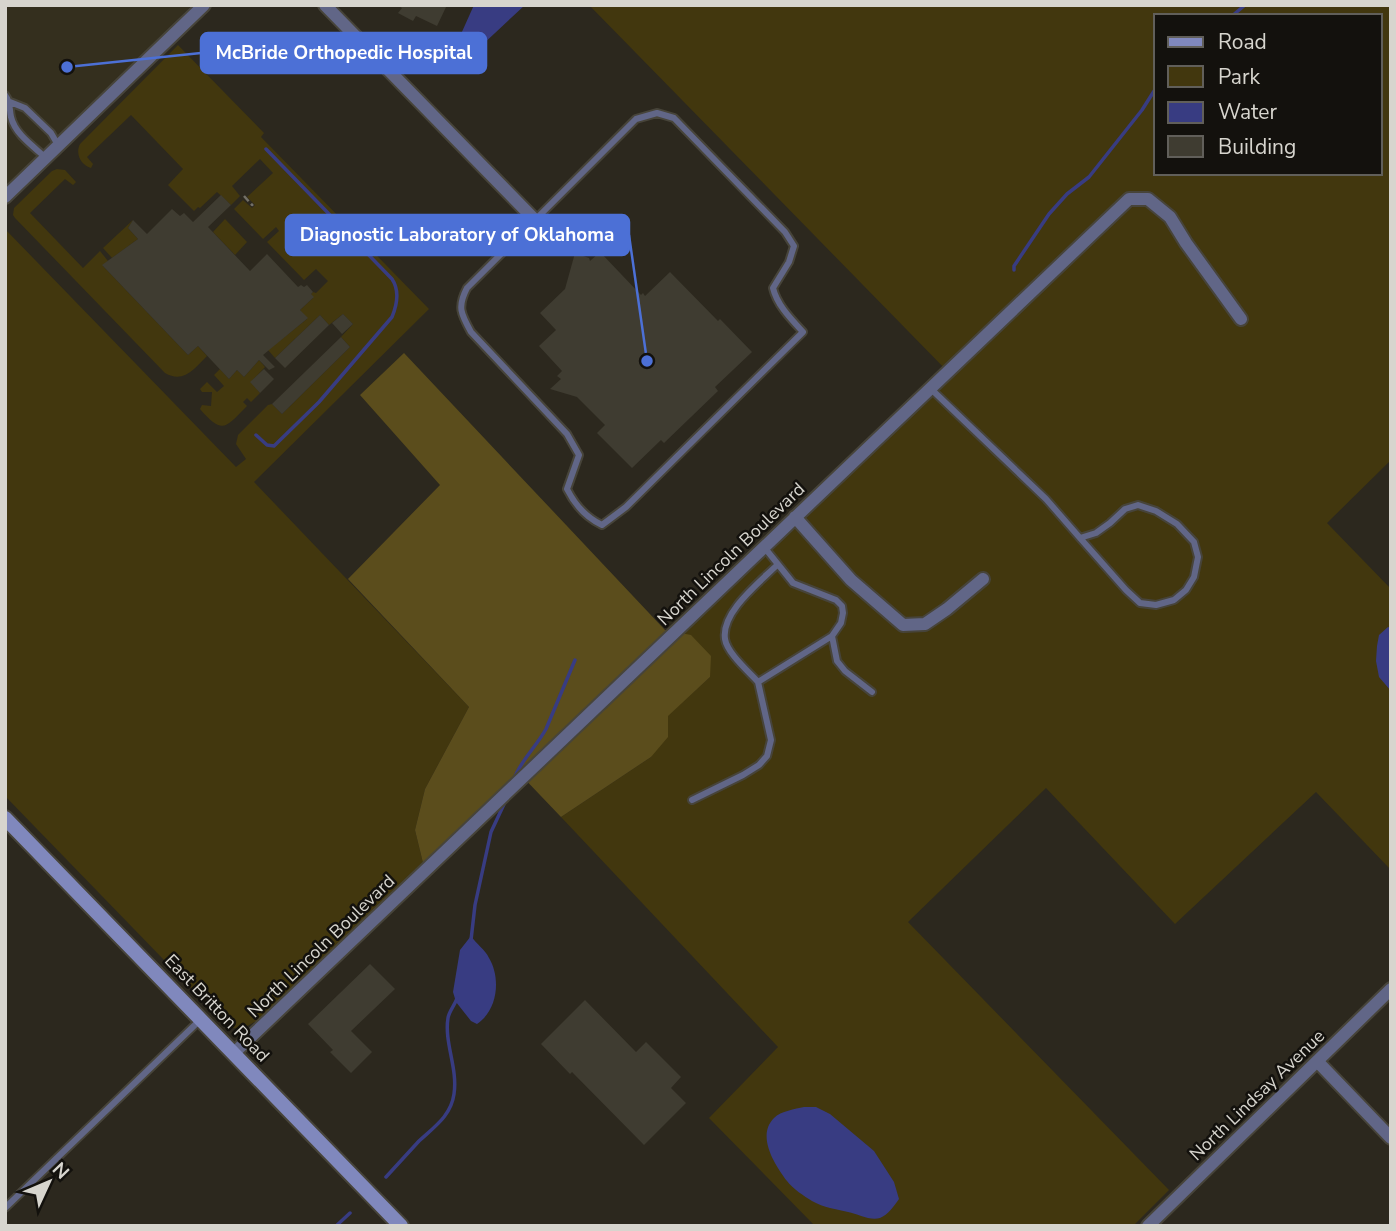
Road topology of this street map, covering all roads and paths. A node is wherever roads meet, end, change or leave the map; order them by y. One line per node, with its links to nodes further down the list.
1 (204, 5): 5 (street)
2 (325, 5): 10 (street)
3 (5, 95): 4 (lane)
4 (10, 102): 5 (lane); 6 (lane)
5 (58, 145): 6 (street)
6 (45, 157): 8 (street)
7 (244, 196): 9 (path)
8 (5, 197)
9 (253, 204)
10 (535, 220): 10 (lane)
11 (1241, 319): 12 (street, North Lincoln Boulevard)
12 (930, 387): 13 (street, North Lincoln Boulevard); 14 (lane)
13 (795, 517): 15 (street, North Lincoln Boulevard); 17 (street)
14 (1080, 538): 14 (lane)
15 (764, 547): 16 (lane); 25 (street, North Lincoln Boulevard)
16 (777, 565): 18 (lane); 19 (lane)
17 (983, 579)
18 (832, 636): 19 (lane); 20 (lane)
19 (758, 682): 21 (lane)
20 (872, 692)
21 (691, 800)
22 (5, 818): 24 (main road, East Britton Road)
23 (1391, 989): 26 (street, North Lindsay Avenue)
24 (201, 1019): 25 (main road, East Britton Road); 28 (lane)
25 (233, 1053): 29 (main road, East Britton Road)
26 (1317, 1061): 27 (street); 30 (street, North Lindsay Avenue)
27 (1391, 1138)
28 (5, 1208)
29 (401, 1226)
30 (1148, 1226)

